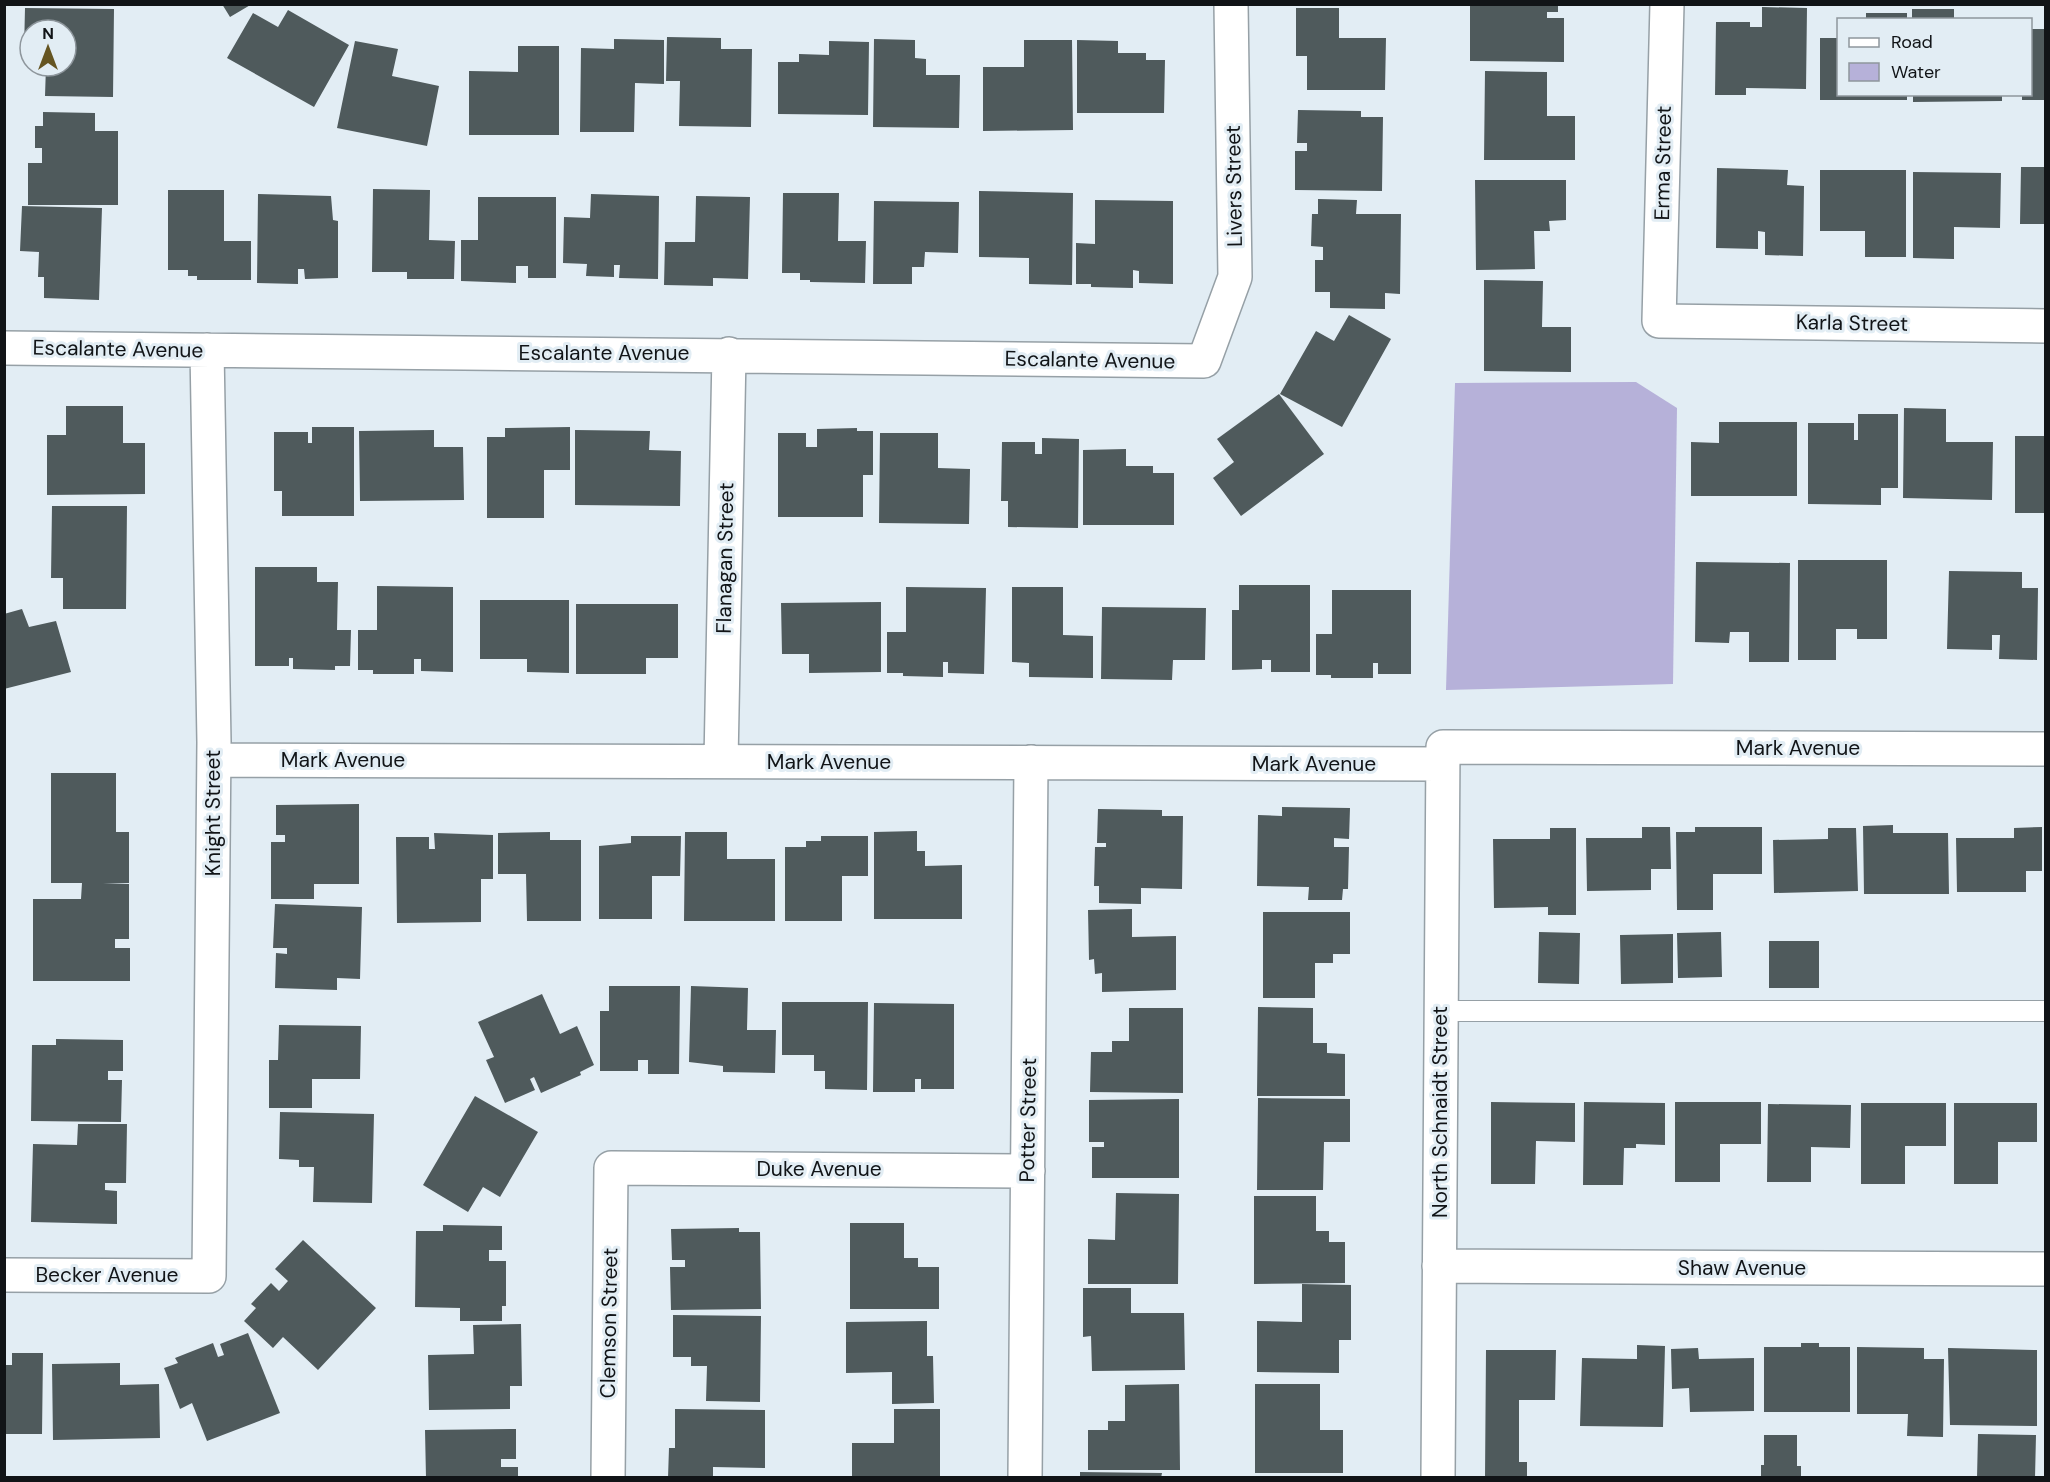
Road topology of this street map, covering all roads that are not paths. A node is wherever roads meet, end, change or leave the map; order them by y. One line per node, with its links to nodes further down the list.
1 (1231, 4): 8 (street, Livers Street)
2 (1667, 4): 3 (street, Erma Street)
3 (1659, 321): 4 (street, Karla Street)
4 (2046, 326)
5 (4, 348): 6 (street, Escalante Avenue)
6 (207, 350): 7 (street, Escalante Avenue); 11 (street, Knight Street)
7 (729, 354): 8 (street, Escalante Avenue); 12 (street, Flanagan Street)
8 (1204, 362)
9 (2046, 749): 10 (street, Mark Avenue)
10 (1443, 756): 13 (street, Mark Avenue); 14 (street, North Schnaidt Street)
11 (214, 760): 12 (street, Mark Avenue); 21 (street, Knight Street)
12 (721, 761): 13 (street, Mark Avenue)
13 (1031, 762): 17 (street, Potter Street)
14 (1441, 1011): 15 (lane); 18 (street, North Schnaidt Street)
15 (2046, 1011)
16 (611, 1168): 17 (street, Duke Avenue); 22 (street, Clemson Street)
17 (1028, 1171): 23 (street, Potter Street)
18 (1439, 1266): 19 (street, Shaw Avenue); 24 (street, North Schnaidt Street)
19 (2046, 1269)
20 (4, 1275): 21 (street, Becker Avenue)
21 (209, 1276)
22 (608, 1478)
23 (1025, 1478)
24 (1438, 1478)

